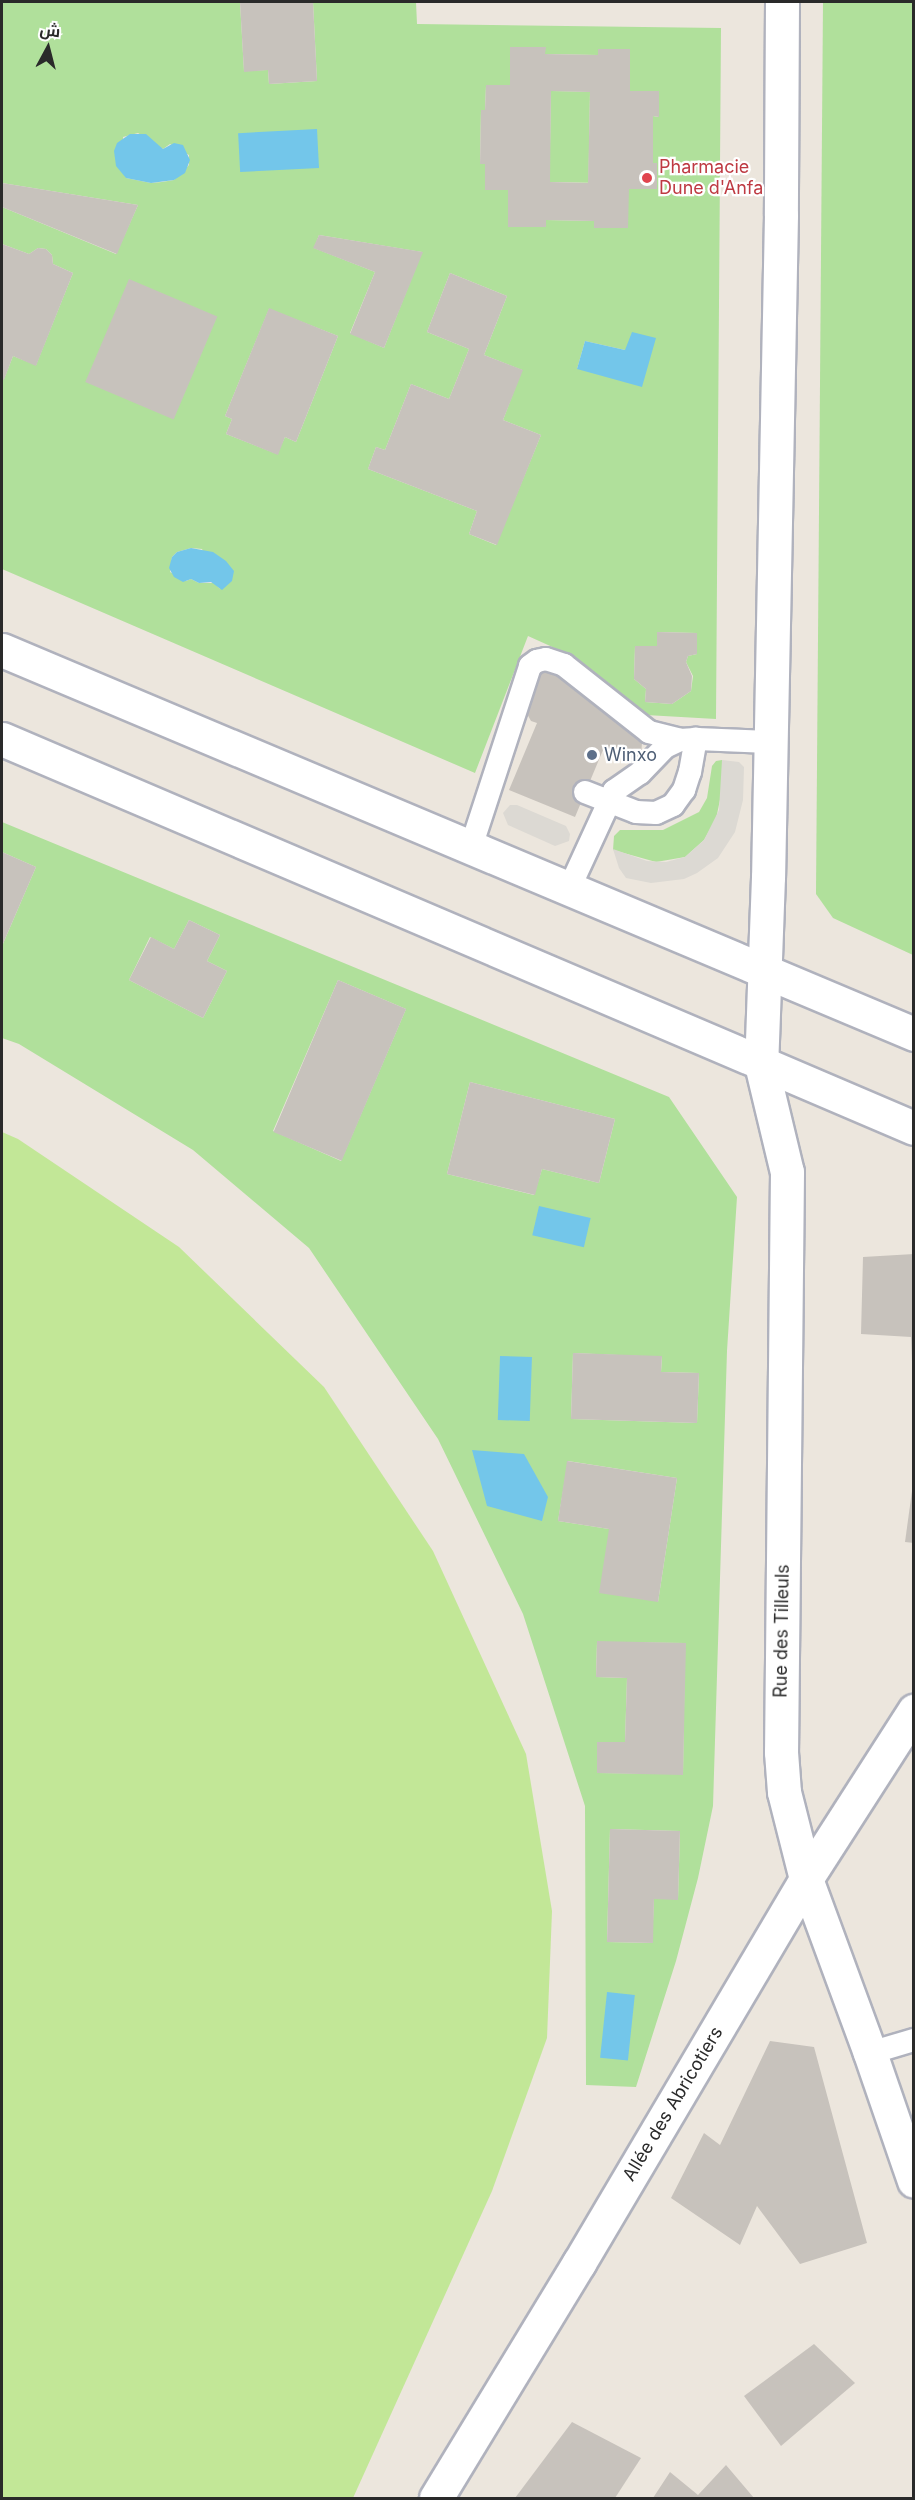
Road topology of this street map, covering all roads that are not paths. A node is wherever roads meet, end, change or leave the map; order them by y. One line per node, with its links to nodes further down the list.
1 (782, 2): 5 (main road, Rue des Tilleuls)
2 (2, 650): 8 (main road)
3 (2, 739): 12 (main road)
4 (688, 740): 5 (lane); 7 (lane); 7 (lane); 8 (lane)
5 (770, 742): 10 (main road, Rue des Tilleuls)
6 (585, 792): 7 (lane)
7 (609, 802): 9 (lane)
8 (471, 847): 9 (main road)
9 (569, 889): 10 (main road)
10 (763, 970): 11 (main road); 12 (main road, Rue des Tilleuls)
11 (914, 1034)
12 (761, 1064): 13 (main road); 15 (main road, Rue des Tilleuls)
13 (914, 1128)
14 (914, 1711): 15 (main road, Allée des Abricotiers)
15 (806, 1879): 17 (main road, Rue des Tilleuls); 19 (main road, Allée des Abricotiers)
16 (914, 2040): 17 (lane)
17 (870, 2053): 18 (main road, Rue des Tilleuls)
18 (914, 2181)
19 (436, 2499)

